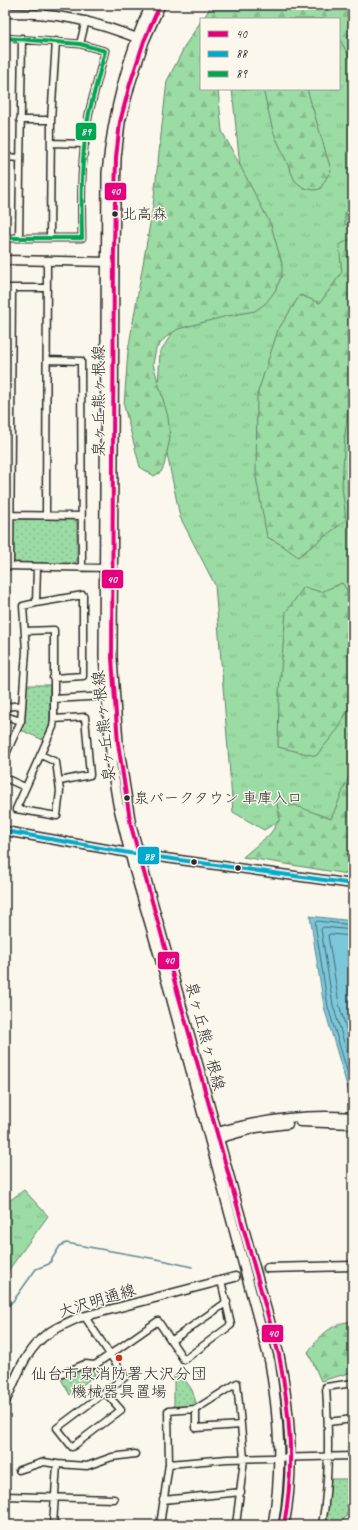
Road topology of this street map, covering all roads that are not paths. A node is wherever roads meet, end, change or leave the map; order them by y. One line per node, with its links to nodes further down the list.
1 (151, 5): 8 (main road, 泉ヶ丘熊ヶ根線)
2 (160, 5): 8 (main road, 泉ヶ丘熊ヶ根線)
3 (42, 9): 4 (street); 5 (street)
4 (5, 13)
5 (86, 20): 8 (street); 10 (street)
6 (5, 38): 7 (street)
7 (22, 38): 9 (street); 11 (street)
8 (140, 39): 22 (main road, 泉ヶ丘熊ヶ根線)
9 (56, 41): 10 (street); 12 (street)
10 (80, 44): 14 (street)
11 (20, 120): 12 (street); 16 (street)
12 (51, 120): 13 (street)
13 (51, 144): 14 (street); 19 (street)
14 (85, 144): 19 (street)
15 (5, 158): 16 (street)
16 (20, 158): 18 (street)
17 (5, 238): 18 (street)
18 (19, 238): 19 (street)
19 (50, 238)
20 (5, 260): 21 (street)
21 (47, 260): 22 (street); 25 (street)
22 (110, 262): 33 (main road, 泉ヶ丘熊ヶ根線)
23 (5, 288): 24 (street)
24 (12, 288): 25 (street); 27 (street)
25 (47, 288): 26 (street)
26 (47, 360): 28 (street); 29 (street)
27 (11, 515): 28 (street); 30 (street)
28 (46, 515): 29 (street)
29 (82, 516): 32 (street)
30 (8, 566): 31 (street)
31 (37, 567): 32 (street); 34 (street)
32 (82, 568): 33 (street)
33 (109, 568): 37 (main road, 泉ヶ丘熊ヶ根線); 50 (main road, 泉ヶ丘熊ヶ根線)
34 (36, 602): 35 (street); 36 (street)
35 (25, 631): 36 (street); 39 (street)
36 (53, 678): 38 (street)
37 (106, 696): 38 (street); 50 (main road, 泉ヶ丘熊ヶ根線)
38 (54, 698): 42 (street)
39 (22, 705): 40 (street); 43 (street)
40 (5, 707)
41 (5, 716): 43 (street)
42 (54, 719): 44 (street); 47 (street)
43 (21, 720): 45 (street)
44 (41, 755): 47 (street); 48 (street)
45 (5, 756)
46 (5, 778): 48 (street)
47 (60, 781): 48 (street)
48 (25, 787)
49 (5, 831): 50 (street)
50 (134, 853): 51 (street); 54 (main road, 泉ヶ丘熊ヶ根線)
51 (353, 884)
52 (353, 1117): 54 (street)
53 (353, 1124): 54 (street)
54 (213, 1137): 74 (main road, 泉ヶ丘熊ヶ根線); 75 (main road, 泉ヶ丘熊ヶ根線)
55 (353, 1266): 56 (street)
56 (268, 1268)
57 (235, 1277): 58 (street, 大沢明通線)
58 (221, 1280): 59 (street); 60 (street, 大沢明通線)
59 (227, 1302): 61 (street); 61 (street)
60 (85, 1317): 62 (street); 66 (street, 大沢明通線)
61 (171, 1341): 62 (street)
62 (109, 1354): 63 (street); 65 (street)
63 (62, 1374)
64 (353, 1383): 69 (street)
65 (105, 1392): 65 (street)
66 (5, 1402)
67 (196, 1409): 70 (street); 70 (street); 78 (street)
68 (353, 1419): 69 (street)
69 (328, 1422): 72 (street)
70 (241, 1425): 76 (street)
71 (135, 1454): 77 (street)
72 (328, 1456): 73 (street); 75 (street); 90 (street)
73 (353, 1456)
74 (280, 1458): 75 (street); 76 (street); 88 (main road, 泉ヶ丘熊ヶ根線)
75 (291, 1458): 89 (main road, 泉ヶ丘熊ヶ根線)
76 (244, 1459): 78 (street); 80 (street)
77 (57, 1464): 79 (street); 82 (street)
78 (169, 1464): 84 (street)
79 (19, 1470)
80 (240, 1492): 84 (street); 87 (street)
81 (5, 1496): 82 (street)
82 (55, 1498): 83 (street); 85 (street)
83 (114, 1499)
84 (163, 1500): 86 (street)
85 (53, 1525)
86 (160, 1525)
87 (236, 1525)
88 (273, 1525)
89 (284, 1525)
90 (322, 1525)

